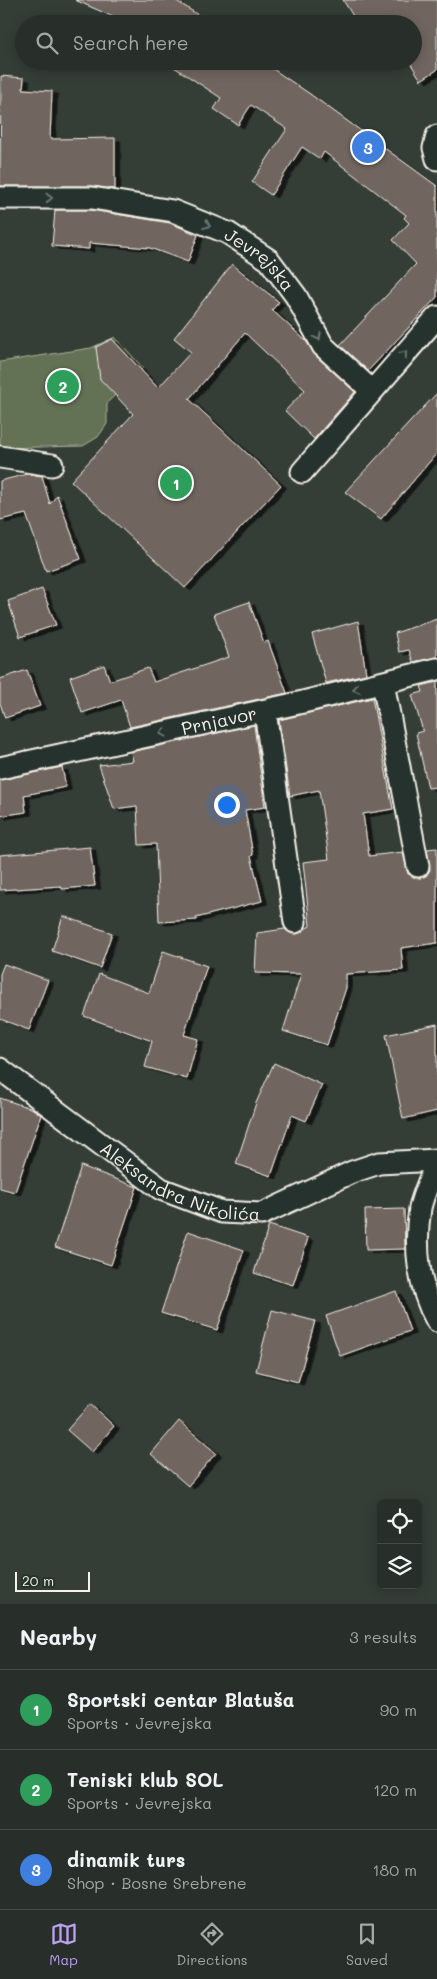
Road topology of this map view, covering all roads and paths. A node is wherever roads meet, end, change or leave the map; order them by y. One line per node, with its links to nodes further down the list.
1 (437, 136): 2 (street)
2 (437, 159)
3 (0, 198): 5 (street, Jevrejska, one-way to 5)
4 (437, 317): 5 (street, one-way to 4)
5 (372, 391): 8 (street)
6 (0, 457): 7 (street)
7 (52, 465)
8 (302, 472)
9 (437, 669): 10 (street, Prnjavor)
10 (383, 682): 11 (street, Prnjavor, one-way to 11); 13 (street)
11 (265, 711): 12 (street, Prnjavor, one-way to 12); 14 (street)
12 (0, 768)
13 (418, 866)
14 (294, 922)
15 (0, 1069): 16 (street, Aleksandra Nikolića)
16 (437, 1161): 17 (street)
17 (437, 1321)

